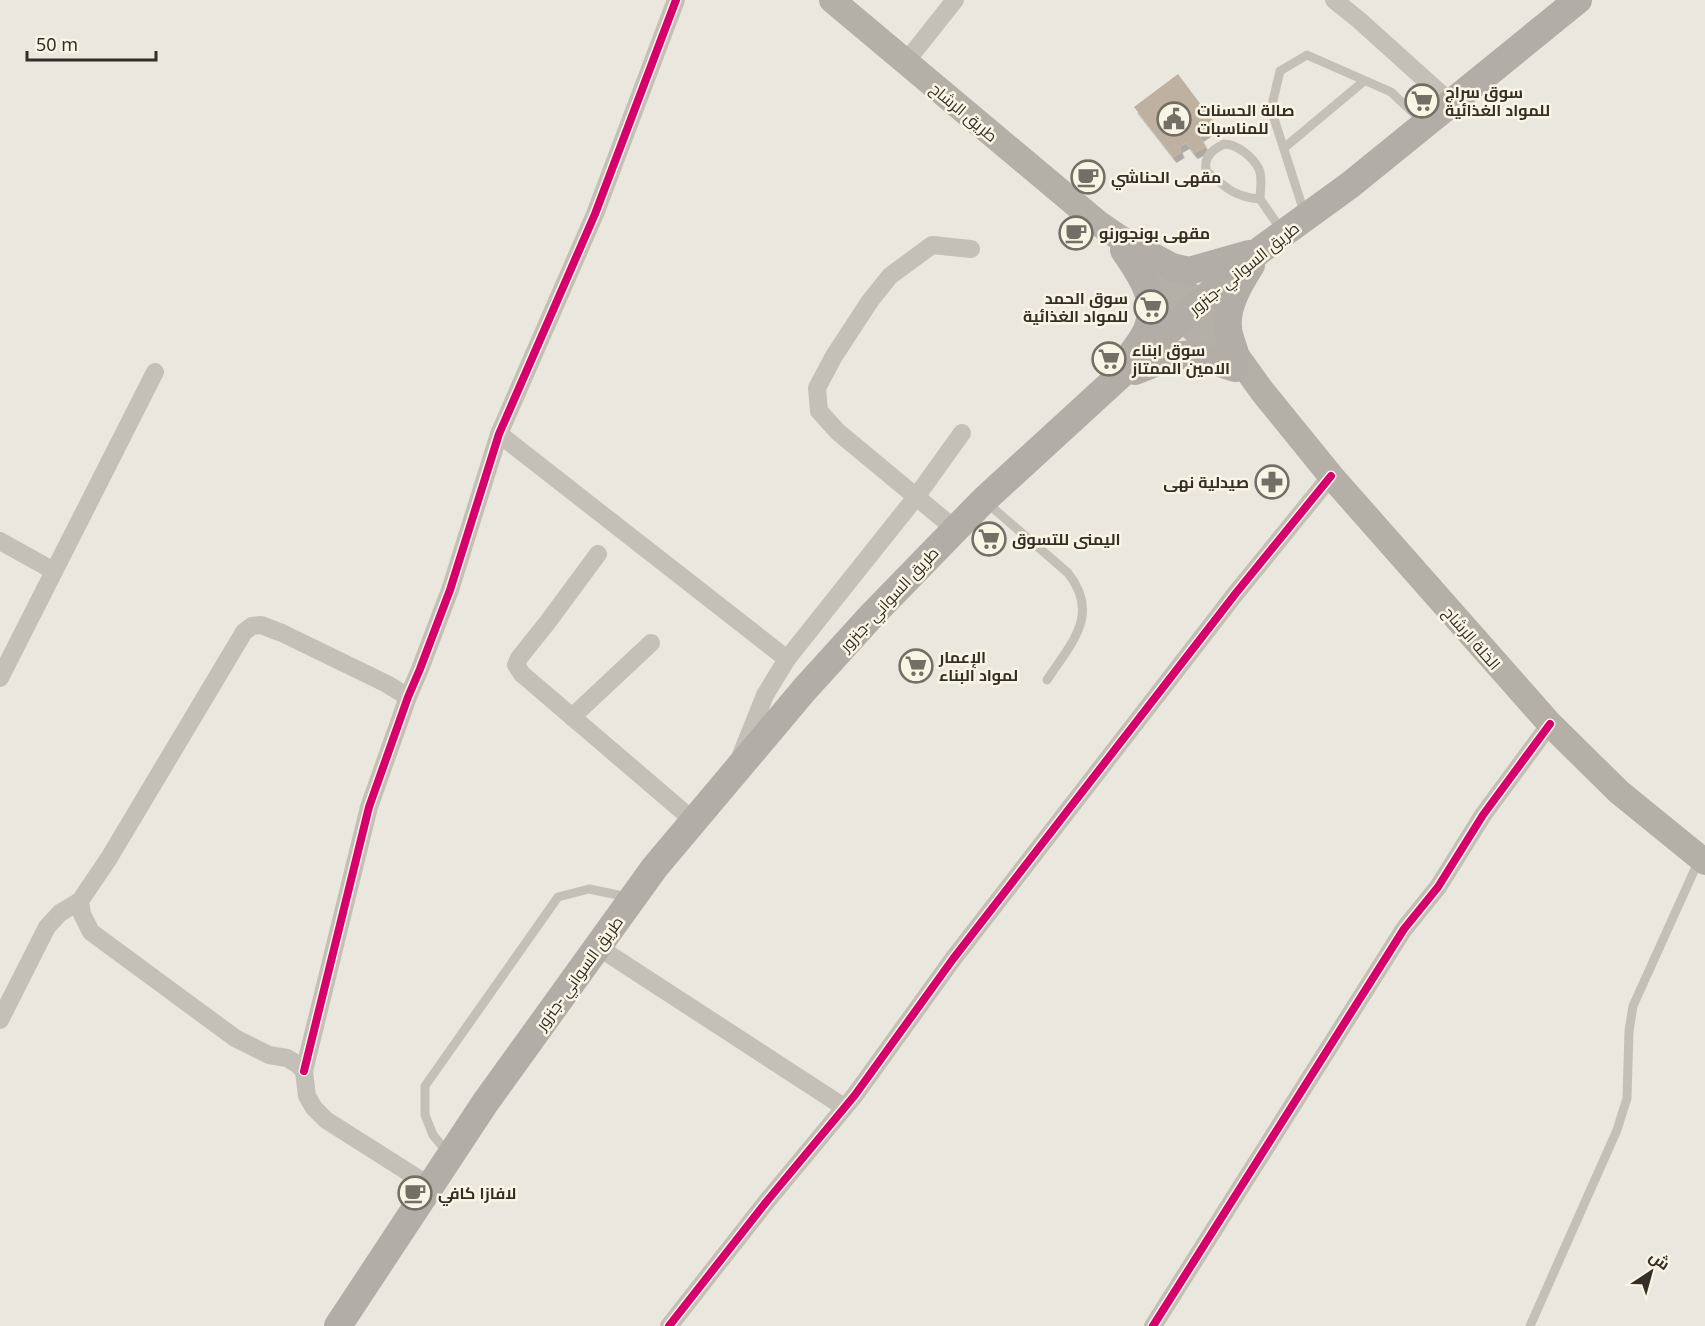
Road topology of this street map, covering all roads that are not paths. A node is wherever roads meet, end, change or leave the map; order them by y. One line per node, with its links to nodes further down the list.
1 (676, 0): 21 (street)
2 (832, 0): 6 (main road, طريق الرشاح)
3 (955, 0): 6 (street)
4 (1334, 0): 8 (street)
5 (1578, 0): 8 (main road, طريق السواني -جنزور)
6 (905, 63): 13 (main road, طريق الرشاح)
7 (1364, 81): 9 (lane); 10 (lane); 10 (lane)
8 (1451, 103): 9 (main road, طريق السواني -جنزور)
9 (1425, 124): 12 (main road, طريق السواني -جنزور)
10 (1284, 148): 12 (lane)
11 (1260, 199): 11 (lane); 12 (lane)
12 (1294, 225): 15 (main road, طريق السواني -جنزور)
13 (1127, 247): 15 (main road); 16 (main road, طريق الرشاح); 19 (main road)
14 (971, 249): 23 (street)
15 (1259, 251): 16 (main road, طريق السواني -جنزور); 17 (main road)
16 (1191, 311): 17 (main road, الخلة الرشاح); 19 (main road, طريق السواني -جنزور)
17 (1235, 361): 19 (main road); 22 (main road, الخلة الرشاح)
18 (155, 372): 28 (street)
19 (1114, 382): 24 (main road, طريق السواني -جنزور)
20 (962, 433): 23 (street)
21 (499, 434): 30 (street); 33 (street)
22 (1331, 476): 35 (main road, الخلة الرشاح); 44 (street)
23 (916, 497): 25 (street); 30 (street)
24 (984, 500): 25 (main road, طريق السواني -جنزور); 32 (lane)
25 (955, 529): 36 (main road, طريق السواني -جنزور)
26 (0, 541): 28 (street)
27 (598, 554): 34 (street)
28 (54, 571): 31 (street)
29 (651, 643): 34 (street)
30 (787, 659): 36 (street)
31 (0, 678)
32 (1047, 680)
33 (408, 697): 40 (street); 43 (street)
34 (572, 717): 37 (street)
35 (1550, 724): 38 (main road, الخلة الرشاح); 49 (street)
36 (736, 771): 37 (main road, طريق السواني -جنزور)
37 (694, 821): 39 (main road, طريق السواني -جنزور)
38 (1703, 860): 50 (lane)
39 (633, 898): 41 (main road, طريق السواني -جنزور); 45 (lane)
40 (80, 900): 42 (street); 43 (street)
41 (598, 947): 44 (street); 45 (main road, طريق السواني -جنزور)
42 (0, 1020)
43 (304, 1071): 46 (street)
44 (844, 1107): 48 (street)
45 (450, 1156): 46 (main road, طريق السواني -جنزور)
46 (430, 1186): 47 (main road, طريق السواني -جنزور)
47 (338, 1326)
48 (669, 1326)
49 (1153, 1326)
50 (1530, 1326)

